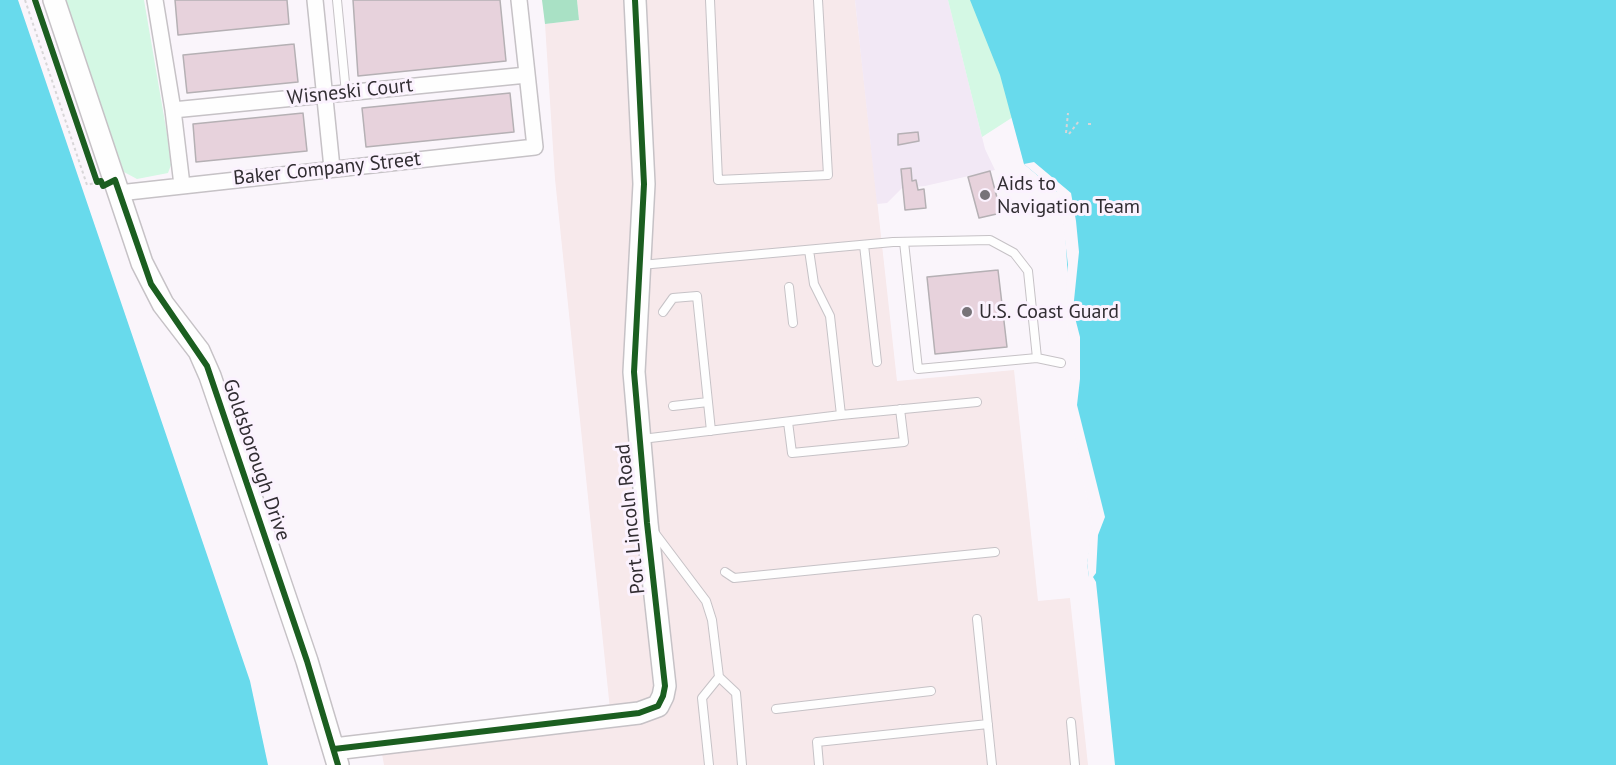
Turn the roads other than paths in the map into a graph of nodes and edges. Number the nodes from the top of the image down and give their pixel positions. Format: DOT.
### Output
graph roads {
  1 [pos="54,0"];
  2 [pos="155,0"];
  3 [pos="315,0"];
  4 [pos="337,0"];
  5 [pos="519,0"];
  6 [pos="634,0"];
  7 [pos="710,0"];
  8 [pos="818,0"];
  9 [pos="527,75"];
  10 [pos="346,93"];
  11 [pos="324,95"];
  12 [pos="173,110"];
  13 [pos="332,168"];
  14 [pos="182,185"];
  15 [pos="119,193"];
  16 [pos="904,242"];
  17 [pos="864,245"];
  18 [pos="809,250"];
  19 [pos="641,265"];
  20 [pos="789,287"];
  21 [pos="663,312"];
  22 [pos="793,323"];
  23 [pos="1037,358"];
  24 [pos="877,362"];
  25 [pos="1061,363"];
  26 [pos="708,402"];
  27 [pos="977,402"];
  28 [pos="673,406"];
  29 [pos="900,409"];
  30 [pos="841,415"];
  31 [pos="788,422"];
  32 [pos="711,431"];
  33 [pos="639,440"];
  34 [pos="647,523"];
  35 [pos="994,552"];
  36 [pos="725,572"];
  37 [pos="977,619"];
  38 [pos="719,677"];
  39 [pos="931,691"];
  40 [pos="776,709"];
  41 [pos="1071,722"];
  42 [pos="987,723"];
  43 [pos="336,757"];
  44 [pos="709,765"];
  45 [pos="742,765"];
  46 [pos="819,765"];
  47 [pos="992,765"];
  48 [pos="1076,765"];
  1 -- 15 [label="street, Goldsborough Drive"];
  2 -- 12 [label="street"];
  3 -- 11 [label="street"];
  4 -- 10 [label="lane"];
  5 -- 9 [label="street"];
  6 -- 19 [label="street, Port Lincoln Road"];
  7 -- 8 [label="lane"];
  9 -- 10 [label="street, Wisneski Court"];
  9 -- 13 [label="street, Baker Company Street"];
  10 -- 11 [label="street, Wisneski Court"];
  11 -- 12 [label="street, Wisneski Court"];
  11 -- 13 [label="street"];
  12 -- 14 [label="street"];
  13 -- 14 [label="street, Baker Company Street"];
  14 -- 15 [label="street, Baker Company Street"];
  15 -- 43 [label="street, Goldsborough Drive"];
  16 -- 17 [label="lane"];
  16 -- 23 [label="lane"];
  16 -- 23 [label="lane"];
  17 -- 18 [label="lane"];
  17 -- 24 [label="lane"];
  18 -- 19 [label="lane"];
  18 -- 30 [label="lane"];
  19 -- 33 [label="street, Port Lincoln Road"];
  20 -- 22 [label="lane"];
  21 -- 26 [label="lane"];
  23 -- 25 [label="lane"];
  26 -- 28 [label="lane"];
  26 -- 32 [label="lane"];
  27 -- 29 [label="lane"];
  29 -- 30 [label="lane"];
  29 -- 31 [label="lane"];
  30 -- 31 [label="lane"];
  31 -- 32 [label="lane"];
  32 -- 33 [label="lane"];
  33 -- 34 [label="street, Port Lincoln Road"];
  34 -- 38 [label="lane"];
  34 -- 43 [label="street, Port Lincoln Road"];
  35 -- 36 [label="lane"];
  37 -- 42 [label="lane"];
  38 -- 44 [label="lane"];
  38 -- 45 [label="lane"];
  39 -- 40 [label="lane"];
  41 -- 48 [label="lane"];
  42 -- 46 [label="lane"];
  42 -- 47 [label="lane"];
}
